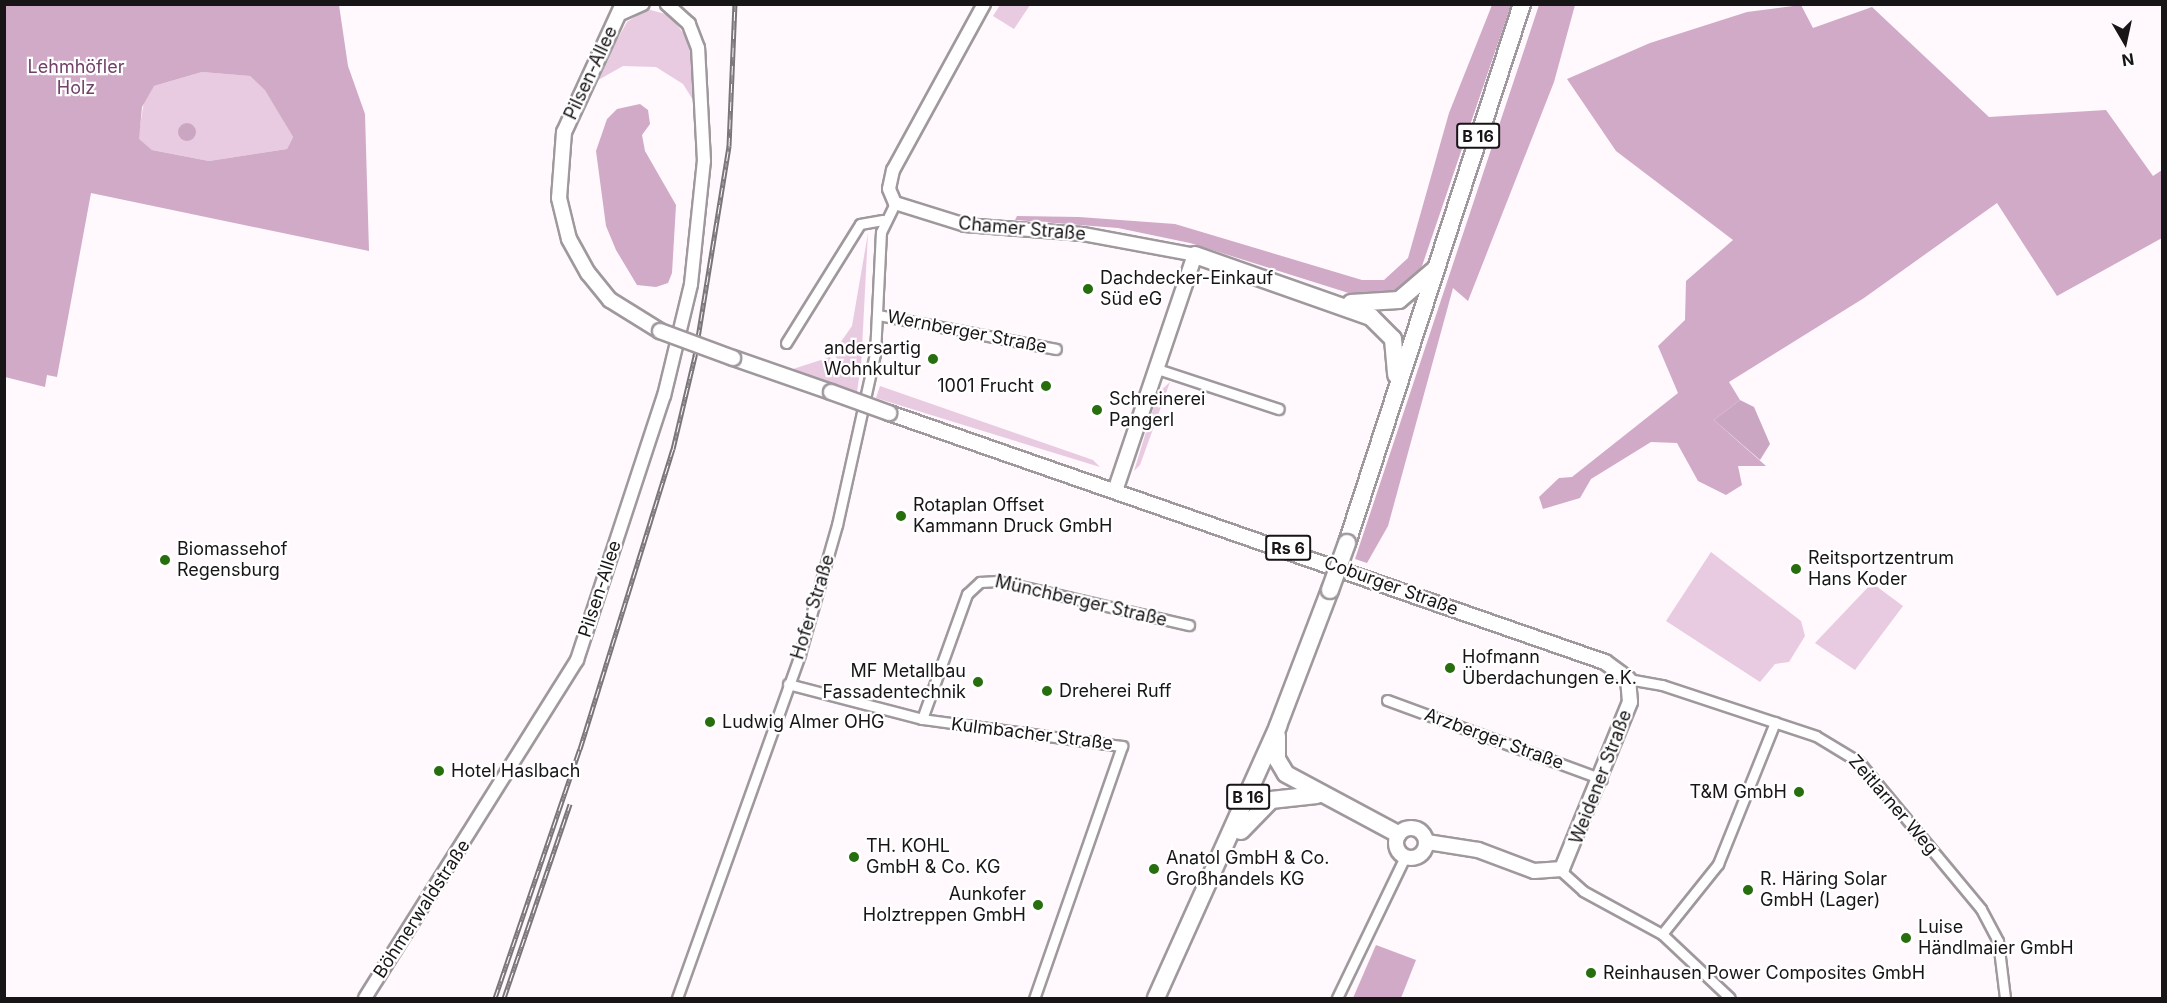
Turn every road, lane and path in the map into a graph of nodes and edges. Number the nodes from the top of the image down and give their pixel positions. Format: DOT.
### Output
graph roads {
  1 [pos="643,4"];
  2 [pos="668,4"];
  3 [pos="984,4"];
  4 [pos="1522,4"];
  5 [pos="621,10"];
  6 [pos="895,203"];
  7 [pos="883,220"];
  8 [pos="1195,255"];
  9 [pos="1436,268"];
  10 [pos="1324,298"];
  11 [pos="878,315"];
  12 [pos="786,343"];
  13 [pos="1056,349"];
  14 [pos="1157,369"];
  15 [pos="1393,399"];
  16 [pos="1279,409"];
  17 [pos="1116,488"];
  18 [pos="1189,625"];
  19 [pos="1628,679"];
  20 [pos="788,684"];
  21 [pos="1387,700"];
  22 [pos="922,719"];
  23 [pos="1775,722"];
  24 [pos="1278,726"];
  25 [pos="1602,779"];
  26 [pos="1323,796"];
  27 [pos="480,820"];
  28 [pos="1398,834"];
  29 [pos="1427,842"];
  30 [pos="1405,857"];
  31 [pos="1218,867"];
  32 [pos="1560,870"];
  33 [pos="1662,933"];
  34 [pos="365,999"];
  35 [pos="677,999"];
  36 [pos="1034,999"];
  37 [pos="1156,999"];
  38 [pos="1337,999"];
  39 [pos="1730,999"];
  40 [pos="2005,999"];
  1 -- 5 [label="street"];
  2 -- 27 [label="street, Pilsen-Allee"];
  3 -- 6 [label="street"];
  4 -- 9 [label="highway, B 16"];
  5 -- 17 [label="main road, Pilsen-Allee, bridge"];
  6 -- 7 [label="street"];
  6 -- 8 [label="street, Chamer Straße"];
  7 -- 11 [label="street, Hofer Straße"];
  7 -- 12 [label="street"];
  8 -- 10 [label="highway"];
  8 -- 14 [label="main road"];
  9 -- 10 [label="highway, B 16"];
  9 -- 15 [label="highway, B 16"];
  10 -- 15 [label="highway, B 16"];
  11 -- 13 [label="street, Wernberger Straße"];
  11 -- 20 [label="street, Hofer Straße"];
  14 -- 16 [label="street"];
  14 -- 17 [label="main road"];
  15 -- 24 [label="highway, B 16, bridge"];
  17 -- 19 [label="main road, Coburger Straße / Rs 6"];
  18 -- 22 [label="street, Münchberger Straße"];
  19 -- 23 [label="street, Zeitlarner Weg"];
  19 -- 25 [label="main road, Weidener Straße"];
  20 -- 22 [label="street, Kulmbacher Straße"];
  20 -- 35 [label="street, Hofer Straße"];
  21 -- 25 [label="street, Arzberger Straße"];
  22 -- 36 [label="street, Kulmbacher Straße"];
  23 -- 33 [label="street"];
  23 -- 40 [label="street, Zeitlarner Weg"];
  24 -- 26 [label="highway, B 16"];
  24 -- 31 [label="highway, B 16"];
  25 -- 32 [label="main road, Weidener Straße"];
  26 -- 28 [label="highway"];
  26 -- 31 [label="highway, B 16"];
  27 -- 34 [label="street, Böhmerwaldstraße"];
  28 -- 29 [label="main road"];
  28 -- 30 [label="main road"];
  29 -- 30 [label="main road"];
  29 -- 32 [label="main road"];
  30 -- 38 [label="street"];
  31 -- 37 [label="highway, B 16"];
  32 -- 33 [label="street"];
  33 -- 39 [label="street"];
}
